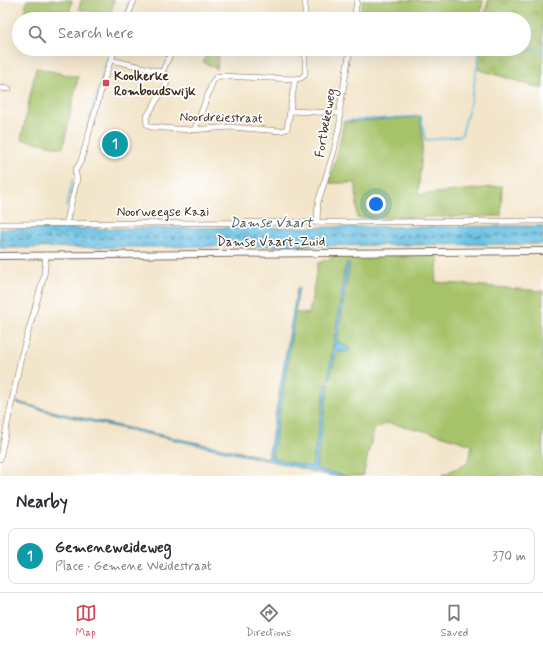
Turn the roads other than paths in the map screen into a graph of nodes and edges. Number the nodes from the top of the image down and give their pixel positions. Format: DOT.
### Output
graph roads {
  1 [pos="134,0"];
  2 [pos="305,0"];
  3 [pos="357,0"];
  4 [pos="130,12"];
  5 [pos="305,12"];
  6 [pos="355,12"];
  7 [pos="113,56"];
  8 [pos="170,56"];
  9 [pos="305,56"];
  10 [pos="349,56"];
  11 [pos="111,60"];
  12 [pos="162,72"];
  13 [pos="295,79"];
  14 [pos="0,88"];
  15 [pos="9,89"];
  16 [pos="290,111"];
  17 [pos="340,113"];
  18 [pos="195,129"];
  19 [pos="543,221"];
  20 [pos="317,222"];
  21 [pos="0,224"];
  22 [pos="66,224"];
  23 [pos="543,251"];
  24 [pos="46,255"];
  25 [pos="0,256"];
  26 [pos="0,459"];
  1 -- 4 [label="street"];
  2 -- 5 [label="street"];
  3 -- 6 [label="street"];
  7 -- 11 [label="street"];
  8 -- 12 [label="street"];
  9 -- 13 [label="street"];
  10 -- 17 [label="street, Fortbekeweg"];
  11 -- 12 [label="street"];
  11 -- 22 [label="street"];
  12 -- 18 [label="street, Noordreiestraat"];
  13 -- 16 [label="street"];
  13 -- 18 [label="street"];
  14 -- 15 [label="street"];
  16 -- 17 [label="street"];
  16 -- 18 [label="street, Noordreiestraat"];
  17 -- 20 [label="street, Fortbekeweg"];
  19 -- 20 [label="street, Noorweegse Kaai"];
  20 -- 22 [label="street, Noorweegse Kaai"];
  21 -- 22 [label="street, Noorweegse Kaai"];
  23 -- 24 [label="street, Damse Vaart-Zuid"];
  24 -- 25 [label="street, Damse Vaart-Zuid"];
  24 -- 26 [label="street"];
}
